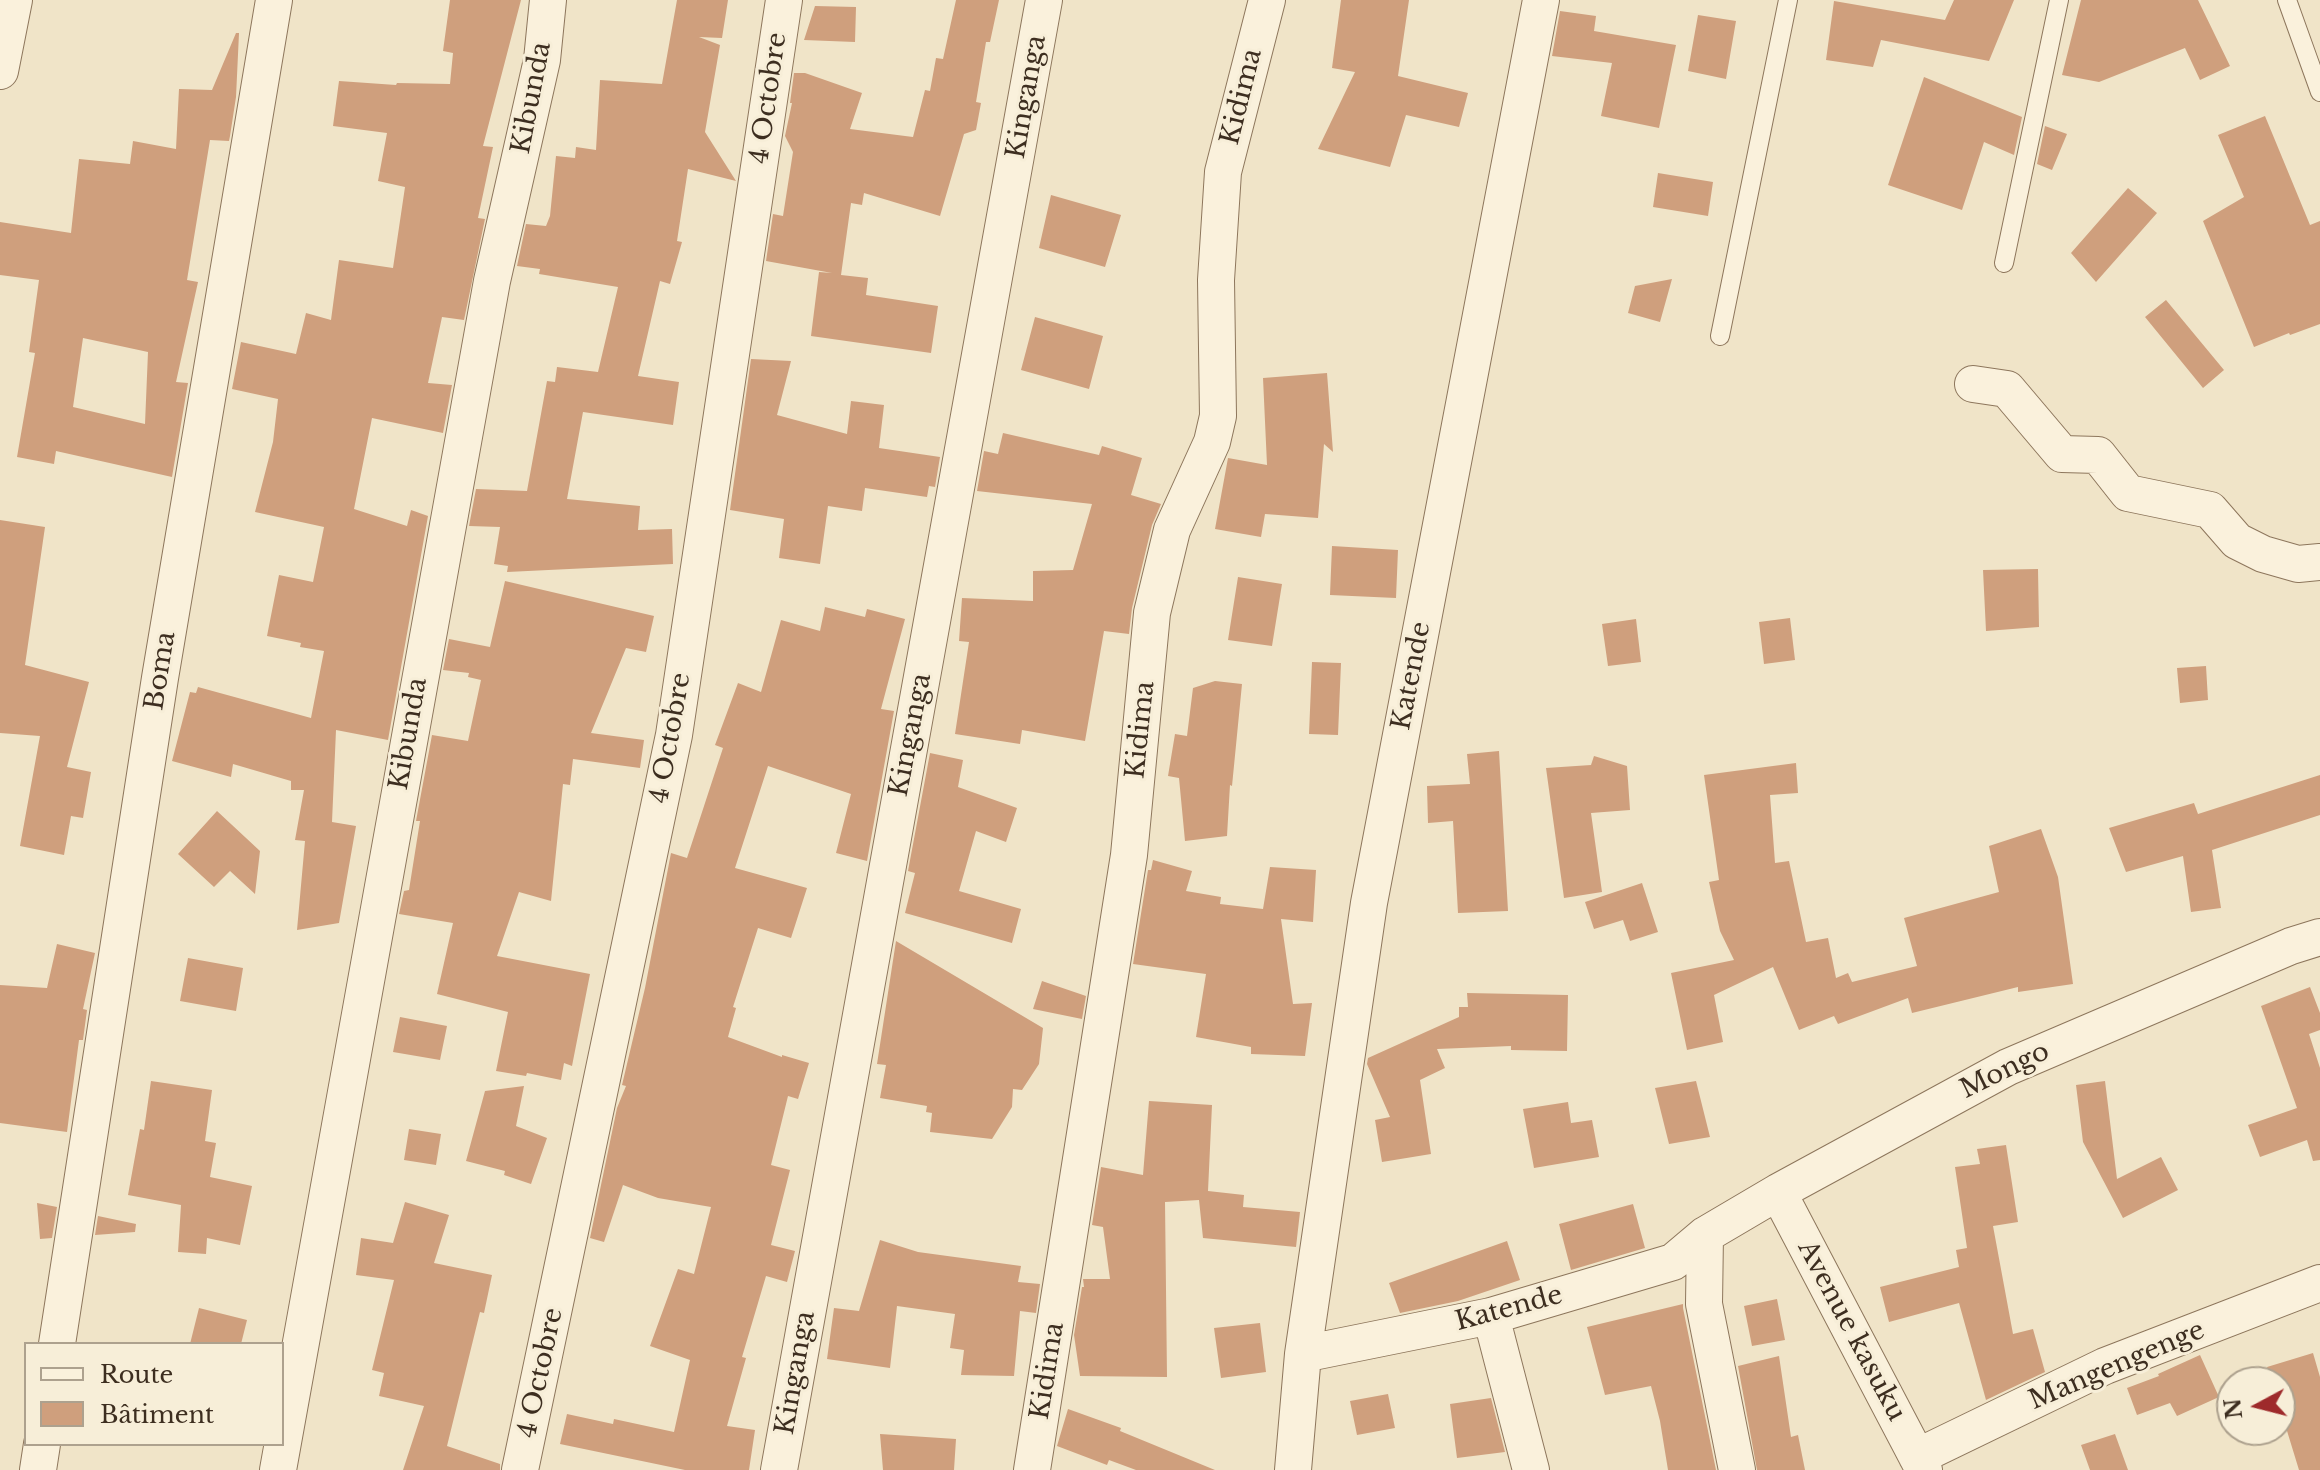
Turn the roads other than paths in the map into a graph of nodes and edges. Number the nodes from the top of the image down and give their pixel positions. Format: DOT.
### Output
graph roads {
  1 [pos="14,0"];
  2 [pos="274,0"];
  3 [pos="548,0"];
  4 [pos="784,0"];
  5 [pos="1044,0"];
  6 [pos="1267,0"];
  7 [pos="1541,0"];
  8 [pos="1788,0"];
  9 [pos="2059,0"];
  10 [pos="2287,0"];
  11 [pos="0,71"];
  12 [pos="2320,92"];
  13 [pos="2004,263"];
  14 [pos="1720,336"];
  15 [pos="1973,384"];
  16 [pos="2320,562"];
  17 [pos="2320,937"];
  18 [pos="1778,1192"];
  19 [pos="1705,1235"];
  20 [pos="2320,1283"];
  21 [pos="1491,1316"];
  22 [pos="57,1342"];
  23 [pos="1303,1354"];
  24 [pos="284,1437"];
  25 [pos="42,1446"];
  26 [pos="282,1446"];
  27 [pos="1921,1463"];
  28 [pos="38,1470"];
  29 [pos="278,1470"];
  30 [pos="520,1470"];
  31 [pos="779,1470"];
  32 [pos="1032,1470"];
  33 [pos="1293,1470"];
  34 [pos="1531,1470"];
  35 [pos="1737,1470"];
  1 -- 11 [label="street"];
  2 -- 22 [label="street, Boma"];
  3 -- 24 [label="street, Kibunda"];
  4 -- 30 [label="street, 4 Octobre"];
  5 -- 31 [label="street, Kinganga"];
  6 -- 32 [label="street, Kidima"];
  7 -- 23 [label="street, Katende"];
  8 -- 14 [label="lane"];
  9 -- 13 [label="lane"];
  10 -- 12 [label="lane"];
  15 -- 16 [label="street"];
  17 -- 18 [label="street, Mongo"];
  18 -- 19 [label="street, Mongo"];
  18 -- 27 [label="street, Avenue kasuku"];
  19 -- 21 [label="street, Katende"];
  19 -- 35 [label="street"];
  20 -- 27 [label="street, Mangengenge"];
  21 -- 23 [label="street, Katende"];
  21 -- 34 [label="street"];
  23 -- 33 [label="street, Katende"];
  25 -- 28 [label="street"];
  26 -- 29 [label="street, Kibunda"];
}
